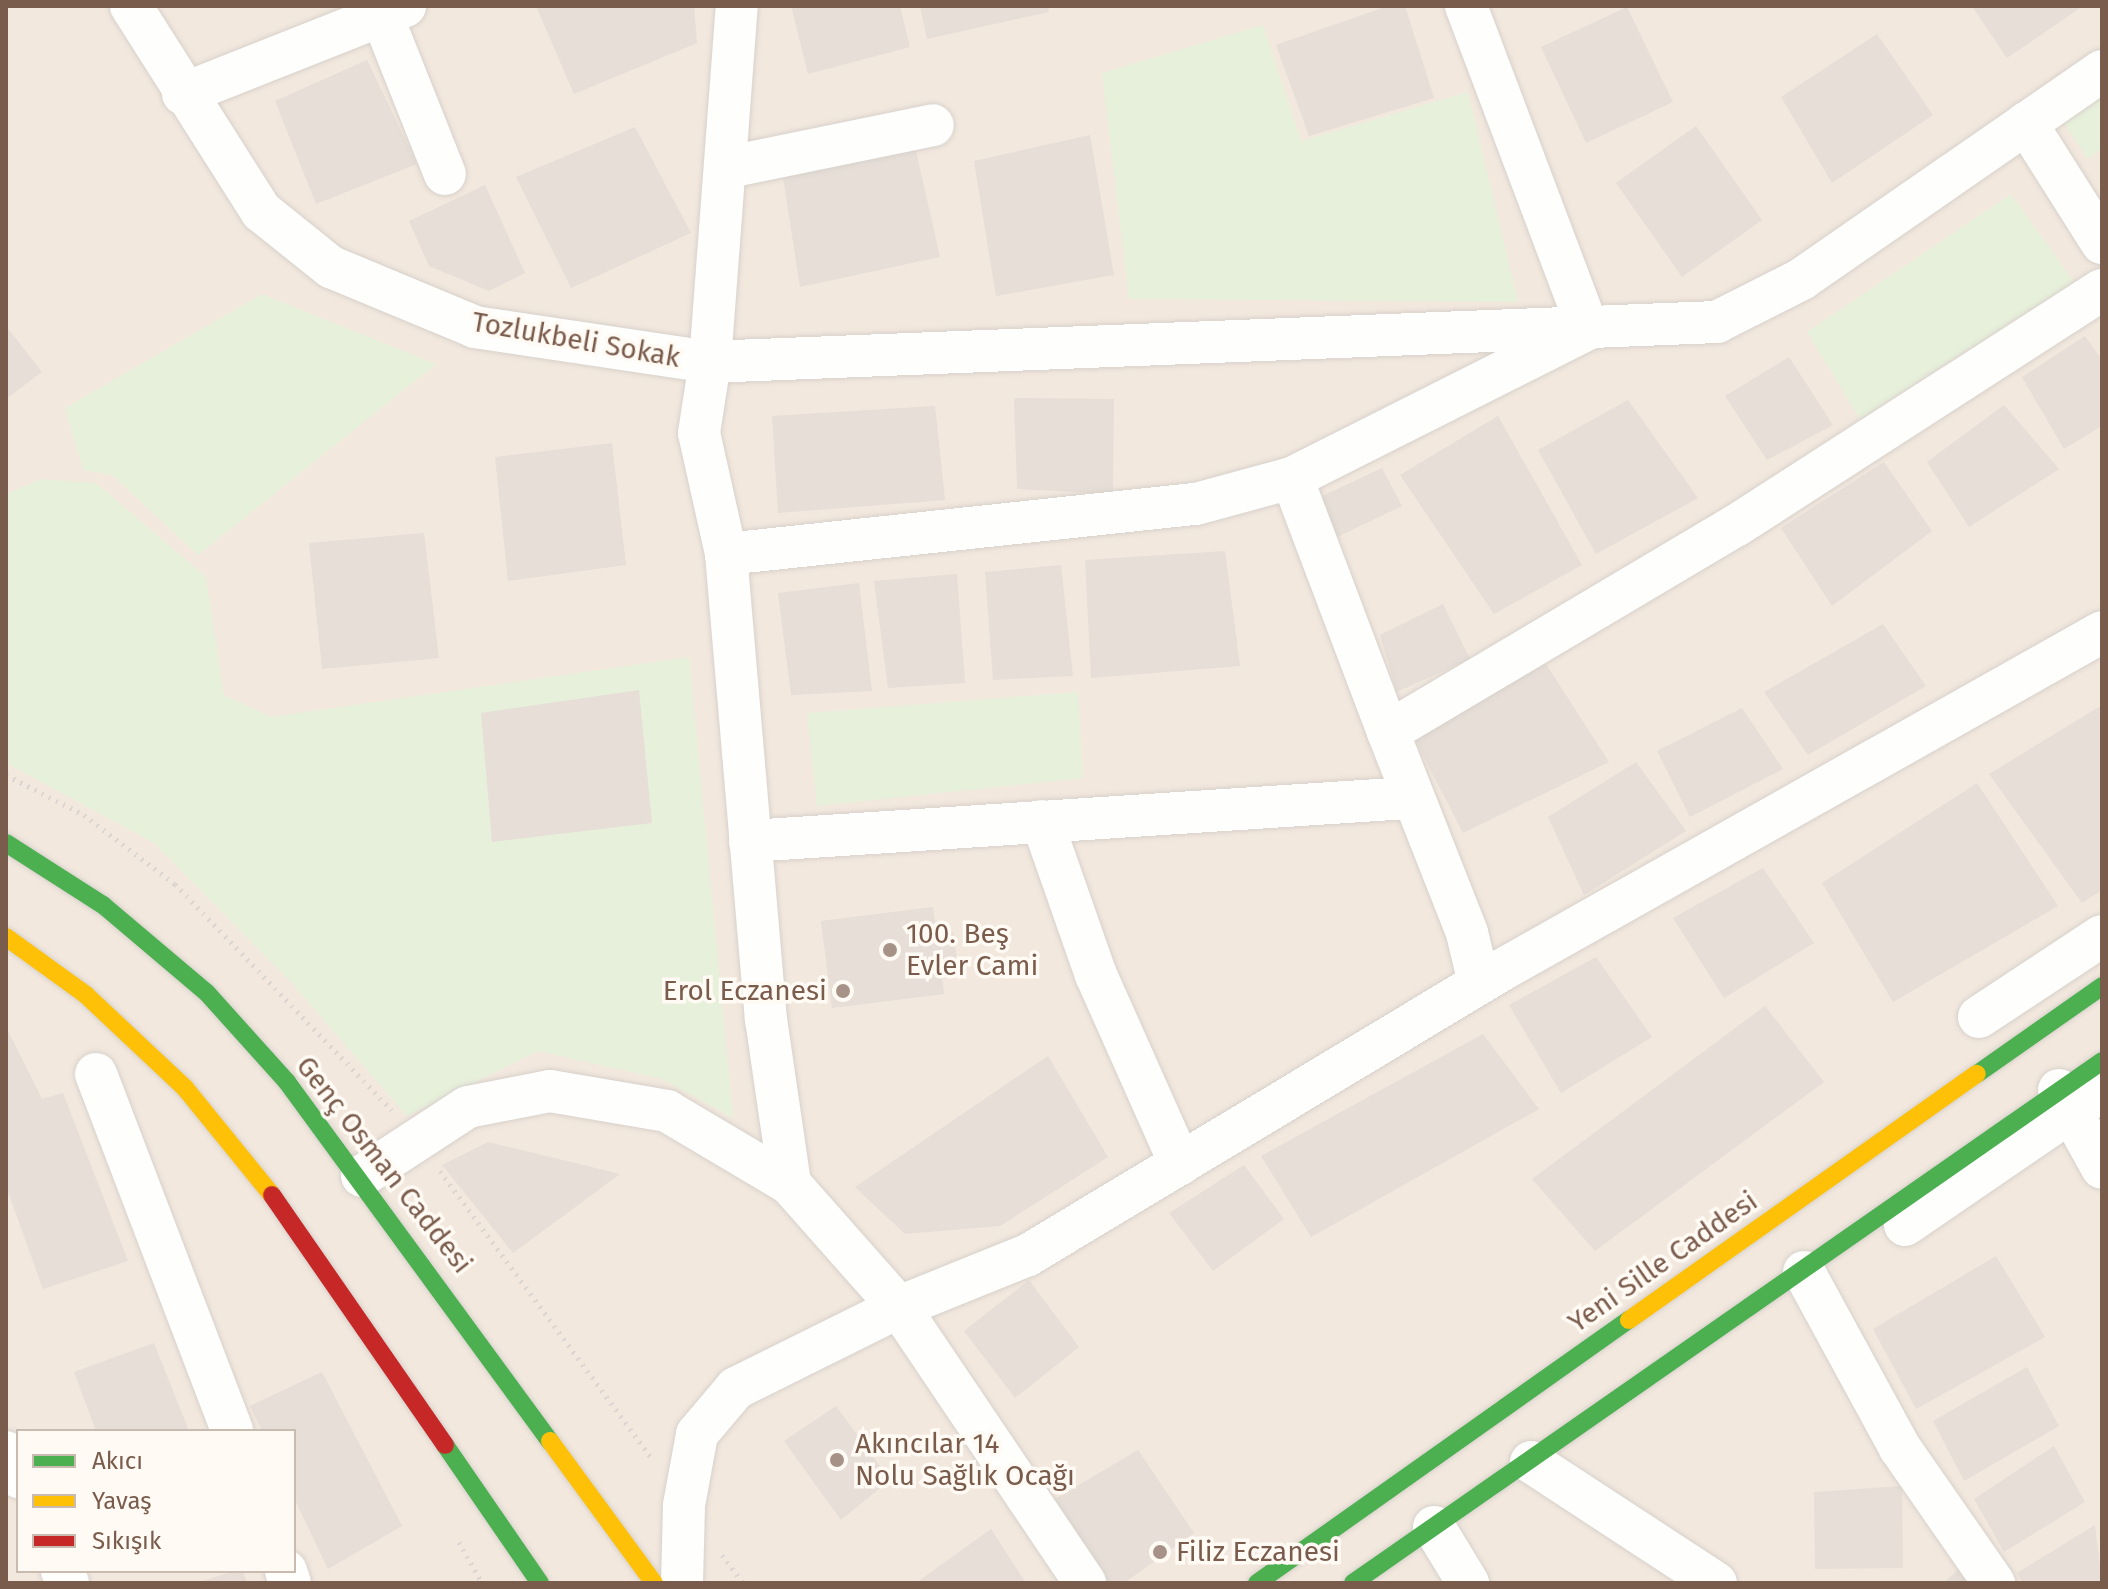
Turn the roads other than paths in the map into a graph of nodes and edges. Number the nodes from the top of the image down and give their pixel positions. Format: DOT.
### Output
graph roads {
  1 [pos="131,6"];
  2 [pos="737,6"];
  3 [pos="1466,6"];
  4 [pos="394,11"];
  5 [pos="2102,71"];
  6 [pos="183,94"];
  7 [pos="2026,123"];
  8 [pos="933,125"];
  9 [pos="729,167"];
  10 [pos="445,174"];
  11 [pos="2102,243"];
  12 [pos="2102,290"];
  13 [pos="1588,329"];
  14 [pos="710,362"];
  15 [pos="1292,478"];
  16 [pos="726,554"];
  17 [pos="2102,632"];
  18 [pos="1388,732"];
  19 [pos="1408,798"];
  20 [pos="1042,821"];
  21 [pos="750,841"];
  22 [pos="6,843"];
  23 [pos="2102,936"];
  24 [pos="6,937"];
  25 [pos="1479,983"];
  26 [pos="2102,986"];
  27 [pos="1979,1017"];
  28 [pos="2102,1061"];
  29 [pos="96,1074"];
  30 [pos="2059,1090"];
  31 [pos="2102,1090"];
  32 [pos="1180,1164"];
  33 [pos="2102,1168"];
  34 [pos="362,1176"];
  35 [pos="790,1184"];
  36 [pos="1810,1282"];
  37 [pos="899,1307"];
  38 [pos="231,1429"];
  39 [pos="6,1452"];
  40 [pos="1550,1458"];
  41 [pos="16,1473"];
  42 [pos="1434,1527"];
  43 [pos="540,1583"];
  44 [pos="654,1583"];
  45 [pos="682,1583"];
  46 [pos="1085,1583"];
  47 [pos="1257,1583"];
  48 [pos="1353,1583"];
  49 [pos="1468,1583"];
  50 [pos="1716,1583"];
  51 [pos="1994,1583"];
  1 -- 6 [label="street, Tozlukbeli Sokak"];
  2 -- 9 [label="street, Tozlukbeli Sokak"];
  3 -- 13 [label="street"];
  4 -- 6 [label="street"];
  4 -- 10 [label="street"];
  5 -- 7 [label="street"];
  6 -- 14 [label="street, Tozlukbeli Sokak"];
  7 -- 11 [label="street"];
  7 -- 13 [label="street"];
  8 -- 9 [label="street"];
  9 -- 14 [label="street, Tozlukbeli Sokak"];
  12 -- 18 [label="street"];
  13 -- 14 [label="street"];
  13 -- 15 [label="street"];
  14 -- 16 [label="street"];
  15 -- 16 [label="street"];
  15 -- 18 [label="street"];
  16 -- 21 [label="street"];
  17 -- 25 [label="street"];
  18 -- 19 [label="street"];
  19 -- 20 [label="street"];
  19 -- 25 [label="street"];
  20 -- 21 [label="street"];
  20 -- 32 [label="street"];
  21 -- 35 [label="street"];
  22 -- 34 [label="main road, Genç Osman Caddesi"];
  23 -- 27 [label="street"];
  24 -- 43 [label="main road"];
  25 -- 32 [label="street"];
  26 -- 47 [label="main road, Yeni Sille Caddesi"];
  28 -- 30 [label="main road"];
  29 -- 38 [label="street"];
  30 -- 33 [label="street"];
  30 -- 36 [label="main road"];
  31 -- 36 [label="street"];
  32 -- 37 [label="street"];
  34 -- 35 [label="street"];
  34 -- 44 [label="main road, Genç Osman Caddesi"];
  35 -- 37 [label="street"];
  36 -- 40 [label="street"];
  36 -- 51 [label="street"];
  37 -- 45 [label="street"];
  37 -- 46 [label="street"];
  39 -- 41 [label="street"];
  40 -- 42 [label="main road"];
  40 -- 50 [label="street"];
  42 -- 48 [label="main road"];
  42 -- 49 [label="street"];
}
